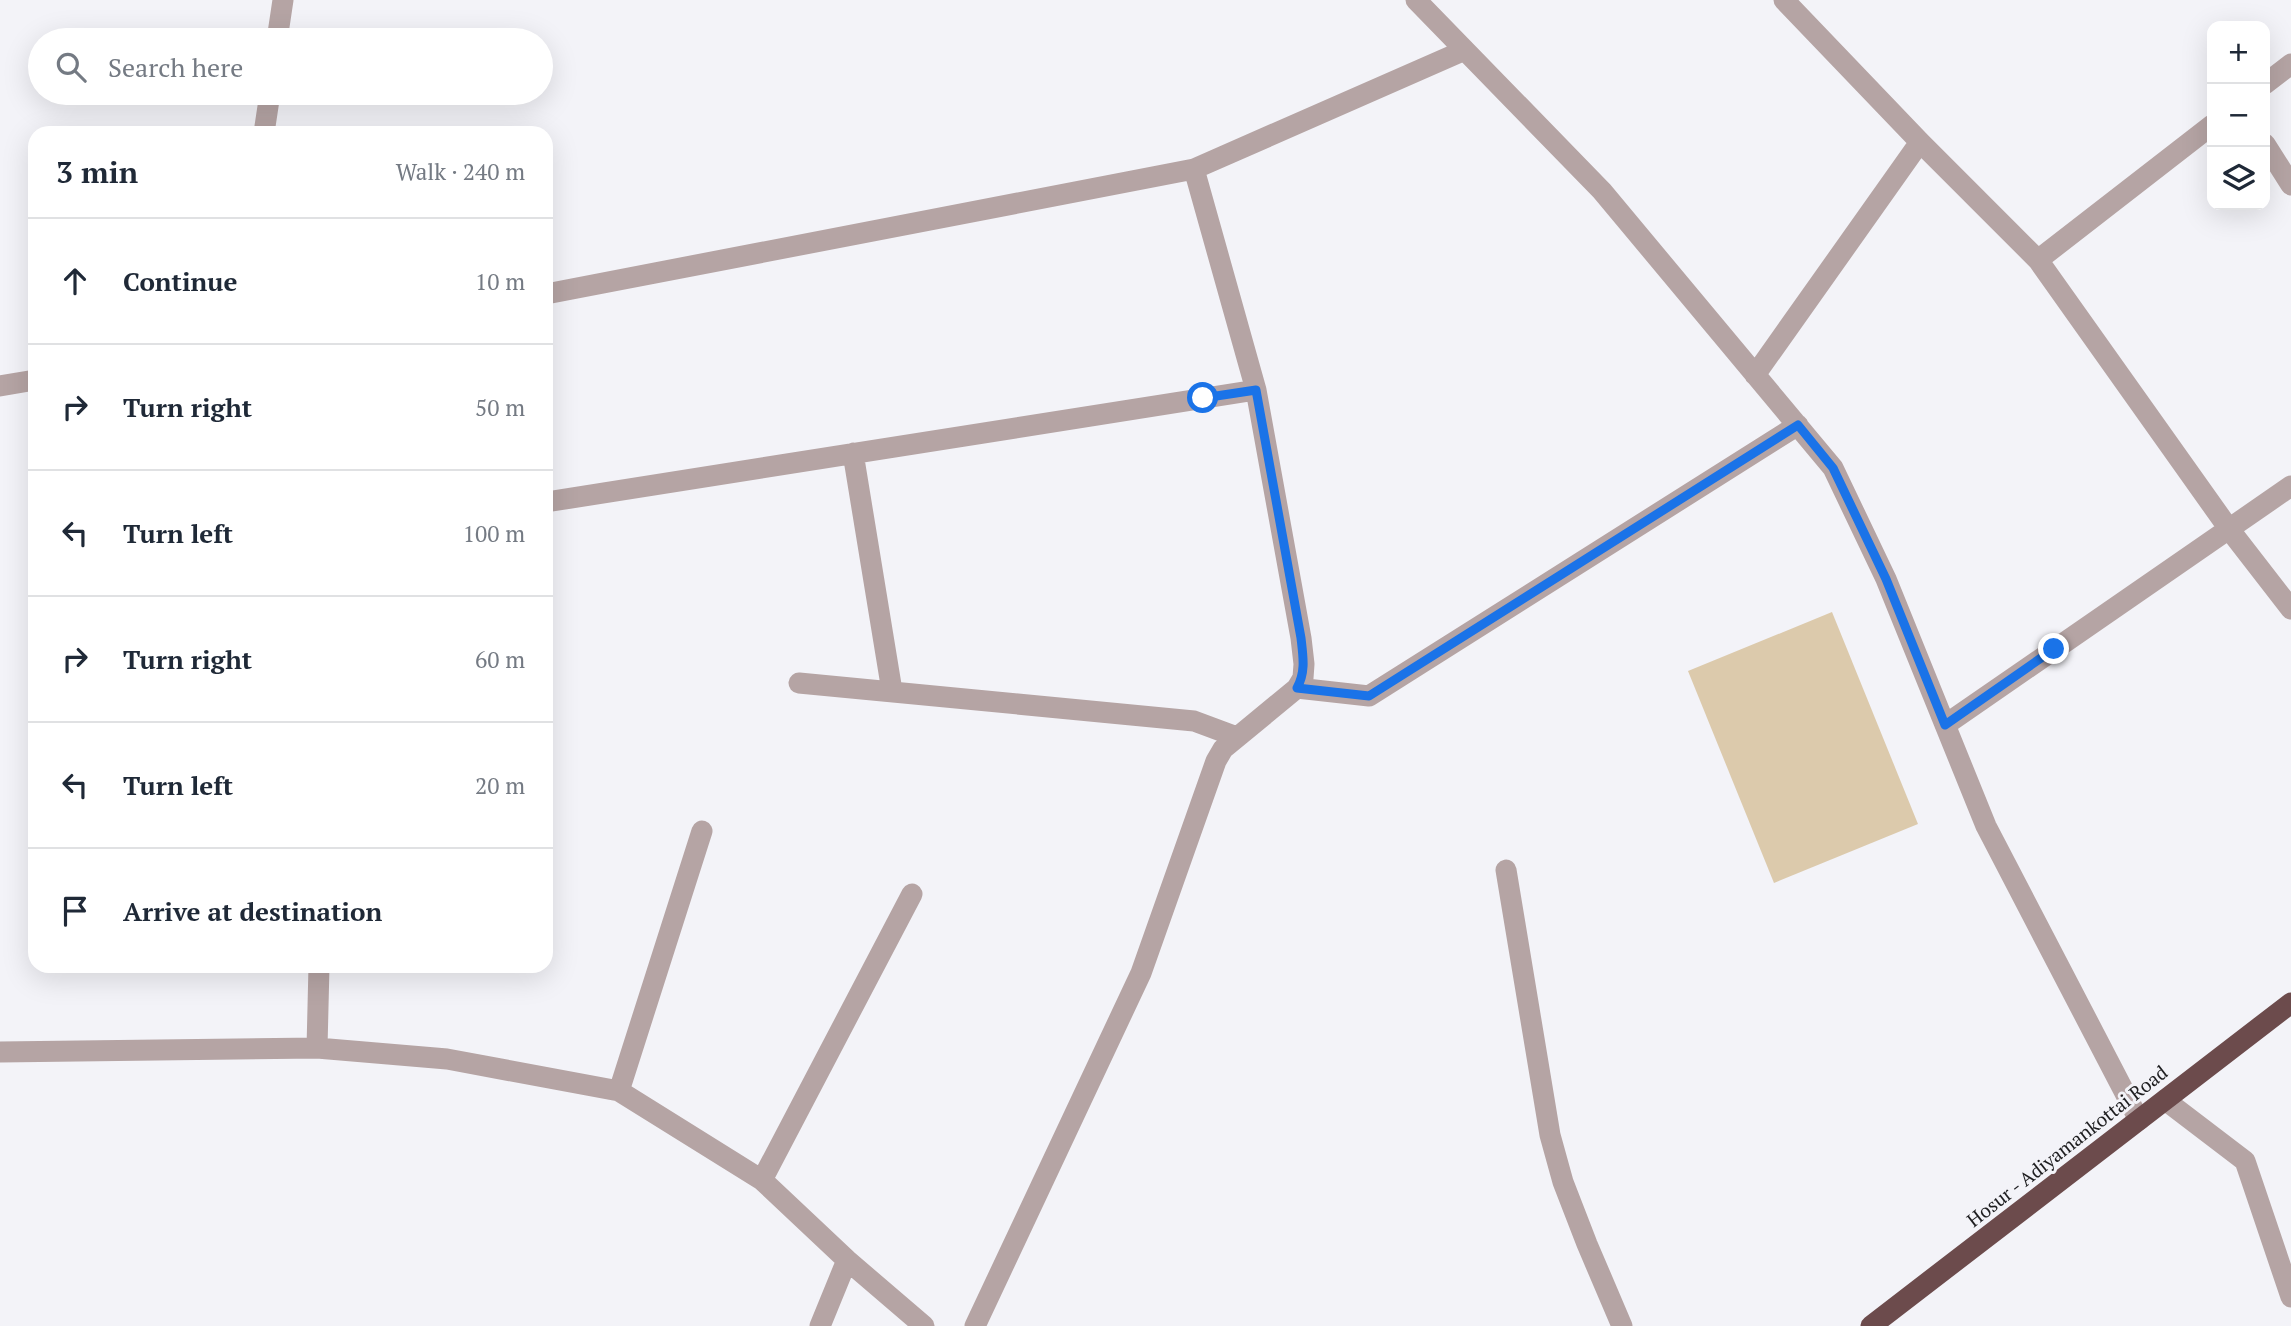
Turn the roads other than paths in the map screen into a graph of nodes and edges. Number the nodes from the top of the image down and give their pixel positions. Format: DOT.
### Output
graph roads {
  1 [pos="283,0"];
  2 [pos="1416,0"];
  3 [pos="1784,0"];
  4 [pos="279,28"];
  5 [pos="1465,50"];
  6 [pos="2291,64"];
  7 [pos="2270,80"];
  8 [pos="268,105"];
  9 [pos="265,126"];
  10 [pos="2207,129"];
  11 [pos="1920,142"];
  12 [pos="2267,147"];
  13 [pos="1194,169"];
  14 [pos="2291,185"];
  15 [pos="2038,260"];
  16 [pos="553,293"];
  17 [pos="1755,375"];
  18 [pos="28,381"];
  19 [pos="0,386"];
  20 [pos="1256,390"];
  21 [pos="1798,425"];
  22 [pos="853,453"];
  23 [pos="2291,486"];
  24 [pos="553,501"];
  25 [pos="2229,528"];
  26 [pos="2291,609"];
  27 [pos="799,683"];
  28 [pos="1297,688"];
  29 [pos="892,691"];
  30 [pos="1945,725"];
  31 [pos="1237,737"];
  32 [pos="702,831"];
  33 [pos="1506,870"];
  34 [pos="912,894"];
  35 [pos="319,973"];
  36 [pos="2291,1003"];
  37 [pos="317,1048"];
  38 [pos="0,1052"];
  39 [pos="619,1091"];
  40 [pos="2165,1100"];
  41 [pos="2139,1120"];
  42 [pos="762,1180"];
  43 [pos="847,1260"];
  44 [pos="2291,1297"];
  45 [pos="820,1326"];
  46 [pos="924,1326"];
  47 [pos="975,1326"];
  48 [pos="1622,1326"];
  49 [pos="1871,1326"];
  1 -- 4 [label="street"];
  2 -- 5 [label="street"];
  3 -- 11 [label="street"];
  5 -- 13 [label="street"];
  5 -- 17 [label="street"];
  6 -- 7 [label="street"];
  8 -- 9 [label="street"];
  10 -- 15 [label="street"];
  11 -- 15 [label="street"];
  11 -- 17 [label="street"];
  12 -- 14 [label="street"];
  13 -- 16 [label="street"];
  13 -- 20 [label="street"];
  15 -- 25 [label="street"];
  17 -- 21 [label="street"];
  18 -- 19 [label="street"];
  20 -- 22 [label="street"];
  20 -- 28 [label="street"];
  21 -- 28 [label="street"];
  21 -- 30 [label="street"];
  22 -- 24 [label="street"];
  22 -- 29 [label="street"];
  23 -- 25 [label="street"];
  25 -- 26 [label="street"];
  25 -- 30 [label="street"];
  27 -- 29 [label="street"];
  28 -- 31 [label="street"];
  29 -- 31 [label="street"];
  30 -- 41 [label="street"];
  31 -- 47 [label="street"];
  32 -- 39 [label="street"];
  33 -- 48 [label="street"];
  34 -- 42 [label="street"];
  35 -- 37 [label="street"];
  36 -- 40 [label="highway, Hosur - Adiyamankottai Road"];
  37 -- 38 [label="street"];
  37 -- 39 [label="street"];
  39 -- 42 [label="street"];
  40 -- 41 [label="highway, Hosur - Adiyamankottai Road"];
  40 -- 44 [label="street"];
  41 -- 49 [label="highway, Hosur - Adiyamankottai Road"];
  42 -- 43 [label="street"];
  43 -- 45 [label="street"];
  43 -- 46 [label="street"];
}
